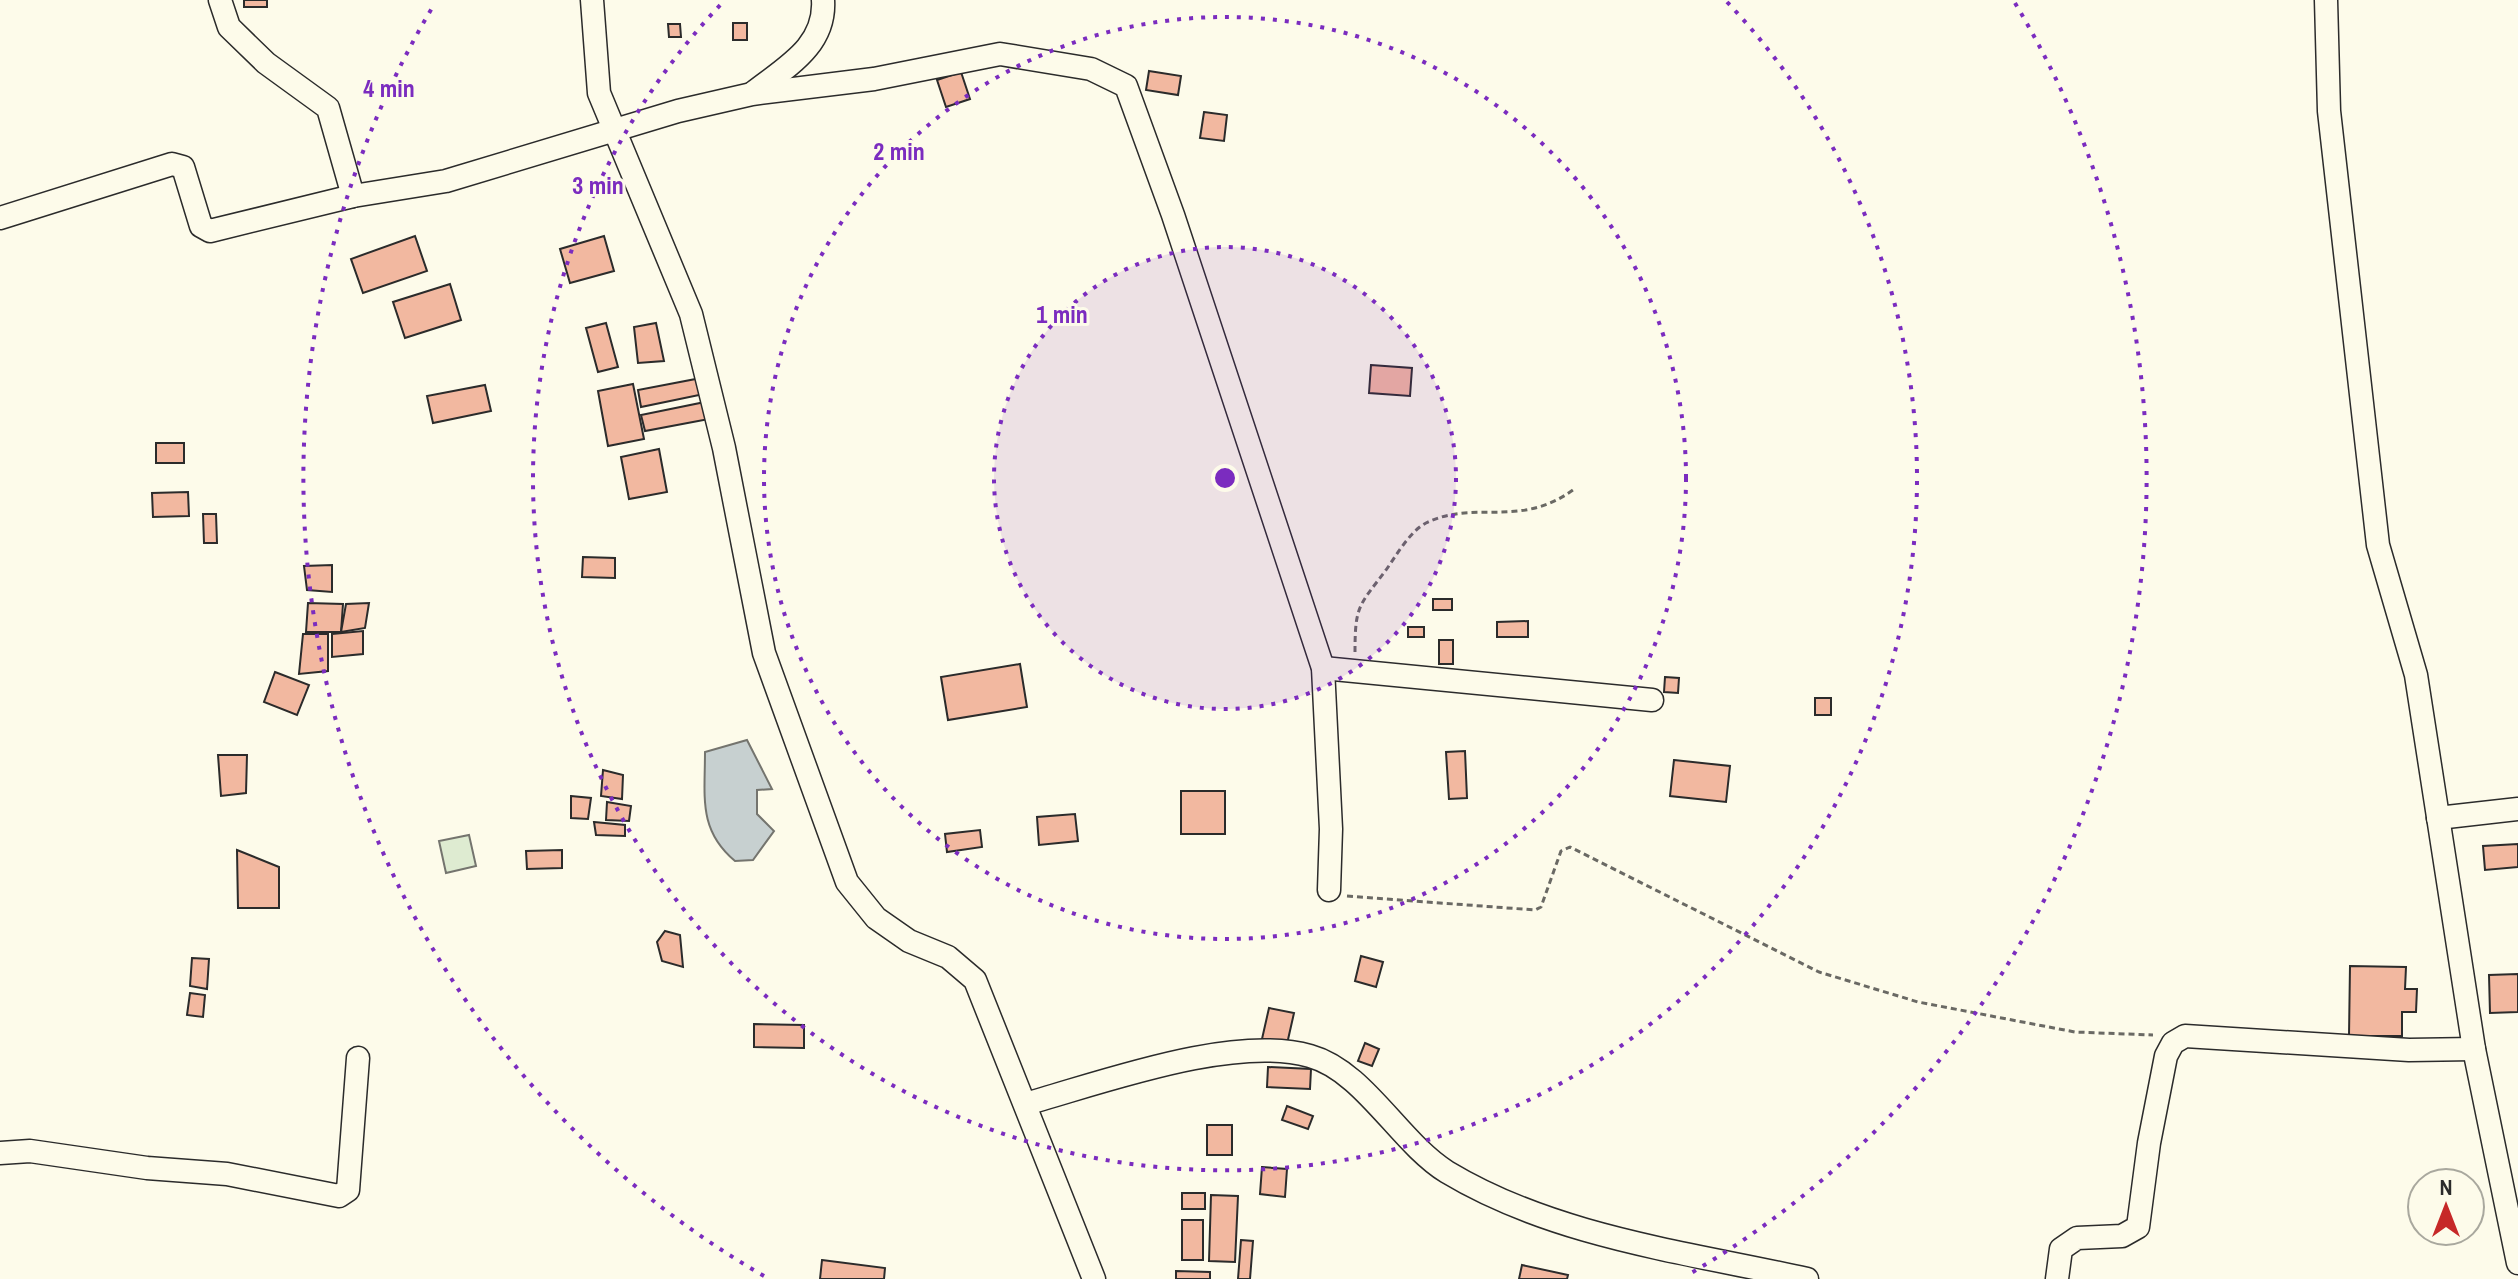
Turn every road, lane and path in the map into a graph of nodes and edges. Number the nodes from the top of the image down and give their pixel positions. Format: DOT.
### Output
graph roads {
  1 [pos="220,0"];
  2 [pos="592,0"];
  3 [pos="823,0"];
  4 [pos="2326,0"];
  5 [pos="752,94"];
  6 [pos="616,132"];
  7 [pos="353,196"];
  8 [pos="0,218"];
  9 [pos="1573,490"];
  10 [pos="1323,668"];
  11 [pos="1355,671"];
  12 [pos="1652,700"];
  13 [pos="2518,809"];
  14 [pos="2438,818"];
  15 [pos="1329,890"];
  16 [pos="2185,1036"];
  17 [pos="2474,1049"];
  18 [pos="358,1058"];
  19 [pos="1025,1104"];
  20 [pos="0,1153"];
  21 [pos="2518,1263"];
  22 [pos="1094,1279"];
  23 [pos="1807,1279"];
  24 [pos="2057,1279"];
  1 -- 7 [label="street"];
  2 -- 6 [label="street"];
  3 -- 5 [label="street"];
  4 -- 14 [label="street"];
  5 -- 6 [label="street"];
  5 -- 10 [label="street"];
  6 -- 7 [label="street"];
  6 -- 19 [label="street"];
  7 -- 8 [label="street"];
  9 -- 11 [label="path"];
  10 -- 11 [label="street"];
  10 -- 15 [label="street"];
  11 -- 12 [label="street"];
  13 -- 14 [label="street"];
  14 -- 17 [label="street"];
  15 -- 16 [label="path"];
  16 -- 17 [label="street"];
  16 -- 24 [label="street"];
  17 -- 21 [label="street"];
  18 -- 20 [label="street"];
  19 -- 22 [label="street"];
  19 -- 23 [label="street"];
}
